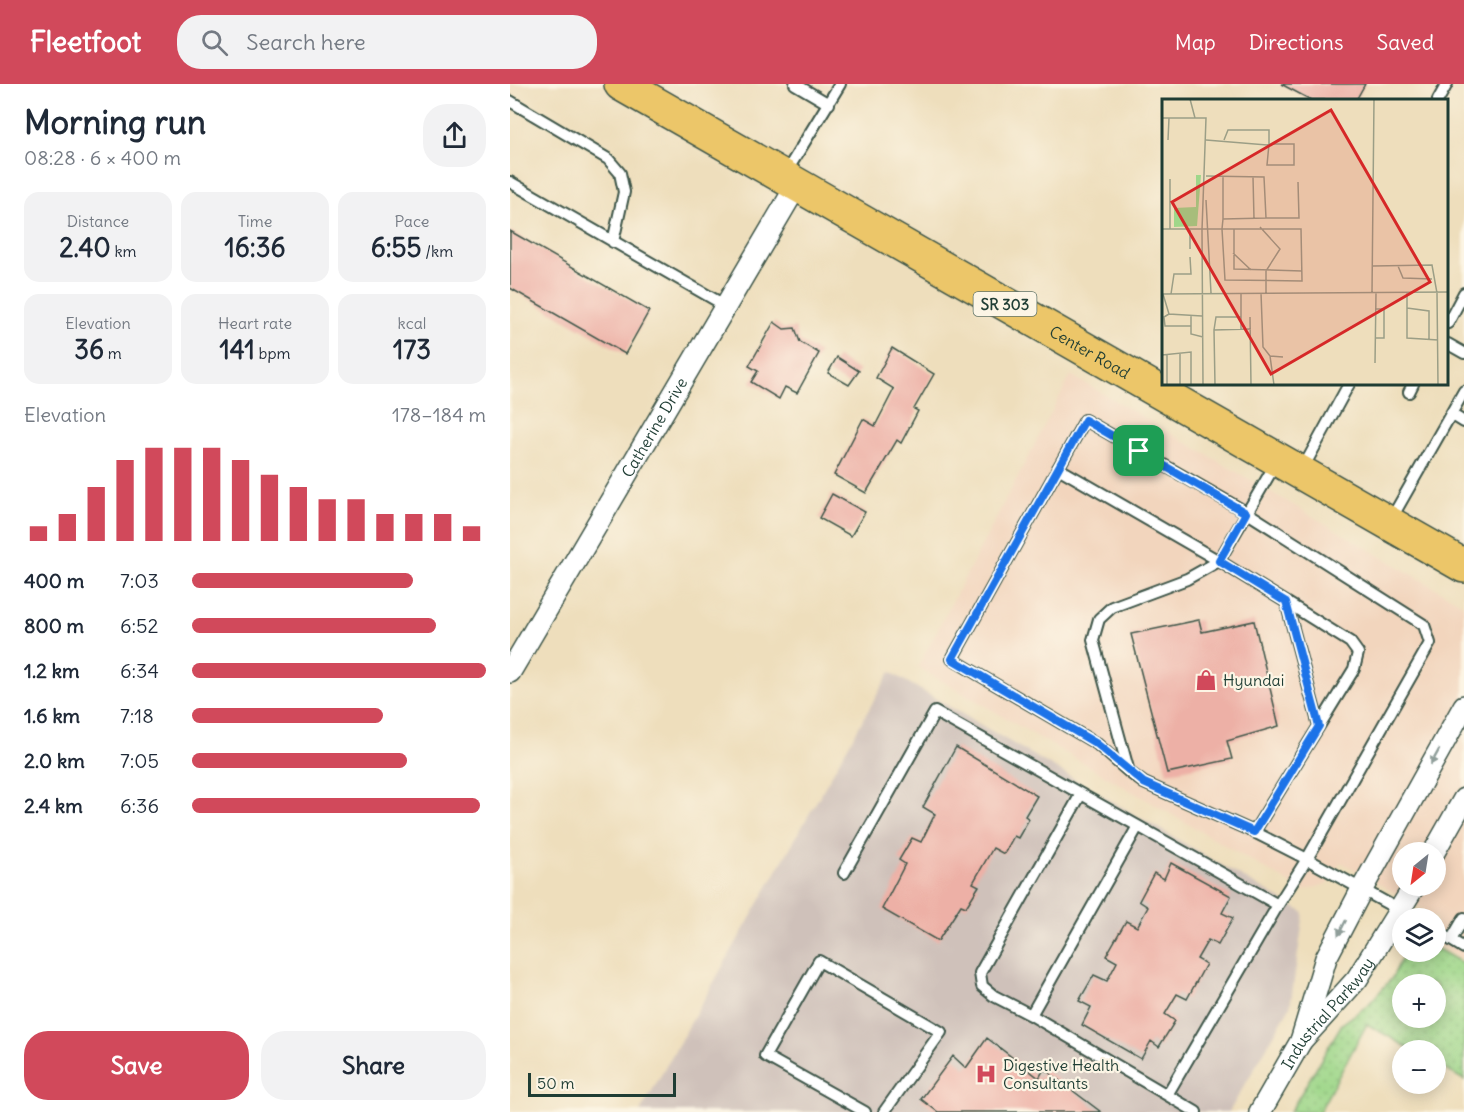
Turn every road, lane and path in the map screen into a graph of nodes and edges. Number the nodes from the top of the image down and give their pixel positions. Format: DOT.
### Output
graph roads {
  1 [pos="795,84"];
  2 [pos="840,84"];
  3 [pos="1447,84"];
  4 [pos="639,88"];
  5 [pos="1439,99"];
  6 [pos="510,101"];
  7 [pos="829,104"];
  8 [pos="790,181"];
  9 [pos="510,182"];
  10 [pos="613,242"];
  11 [pos="1464,293"];
  12 [pos="726,306"];
  13 [pos="1449,320"];
  14 [pos="1449,345"];
  15 [pos="1464,353"];
  16 [pos="1348,386"];
  17 [pos="1464,391"];
  18 [pos="1450,414"];
  19 [pos="1464,422"];
  20 [pos="1289,466"];
  21 [pos="1058,468"];
  22 [pos="1246,513"];
  23 [pos="1389,523"];
  24 [pos="1219,561"];
  25 [pos="1464,566"];
  26 [pos="1286,602"];
  27 [pos="510,672"];
  28 [pos="1464,706"];
  29 [pos="1319,726"];
  30 [pos="1129,772"];
  31 [pos="1081,794"];
  32 [pos="1464,799"];
  33 [pos="1138,826"];
  34 [pos="1254,832"];
  35 [pos="1440,842"];
  36 [pos="1307,859"];
  37 [pos="844,873"];
  38 [pos="1362,889"];
  39 [pos="1278,905"];
  40 [pos="1396,908"];
  41 [pos="1464,918"];
  42 [pos="1392,934"];
  43 [pos="1446,937"];
  44 [pos="1451,940"];
  45 [pos="1464,948"];
  46 [pos="1031,1015"];
  47 [pos="1301,1041"];
  48 [pos="1167,1095"];
  49 [pos="865,1112"];
  50 [pos="884,1112"];
  51 [pos="1196,1112"];
  52 [pos="1260,1112"];
  1 -- 7 [label="lane"];
  2 -- 7 [label="lane"];
  3 -- 5 [label="lane"];
  4 -- 8 [label="main road, Center Road / SR 303"];
  6 -- 10 [label="lane"];
  7 -- 8 [label="lane"];
  8 -- 12 [label="street, Catherine Drive"];
  8 -- 20 [label="main road, Center Road / SR 303"];
  9 -- 10 [label="lane"];
  10 -- 12 [label="lane"];
  11 -- 13 [label="lane"];
  12 -- 27 [label="street, Catherine Drive"];
  14 -- 15 [label="lane"];
  16 -- 20 [label="lane"];
  17 -- 18 [label="lane"];
  18 -- 19 [label="lane"];
  18 -- 23 [label="lane"];
  20 -- 22 [label="lane"];
  20 -- 23 [label="main road, Center Road / SR 303"];
  21 -- 22 [label="lane"];
  21 -- 24 [label="lane"];
  21 -- 30 [label="lane"];
  22 -- 24 [label="lane"];
  22 -- 36 [label="lane"];
  23 -- 25 [label="main road, Center Road / SR 303"];
  24 -- 26 [label="lane"];
  24 -- 30 [label="lane"];
  26 -- 29 [label="lane"];
  26 -- 29 [label="lane"];
  28 -- 38 [label="street, one-way"];
  29 -- 34 [label="lane"];
  30 -- 34 [label="lane"];
  31 -- 33 [label="lane"];
  31 -- 37 [label="lane"];
  31 -- 46 [label="lane"];
  32 -- 35 [label="street"];
  33 -- 39 [label="lane"];
  33 -- 46 [label="lane"];
  34 -- 36 [label="lane"];
  36 -- 38 [label="lane"];
  36 -- 39 [label="lane"];
  38 -- 40 [label="lane"];
  38 -- 47 [label="street, one-way"];
  39 -- 48 [label="lane"];
  41 -- 44 [label="lane"];
  42 -- 47 [label="street, Industrial Parkway"];
  43 -- 44 [label="lane"];
  44 -- 45 [label="lane"];
  46 -- 48 [label="lane"];
  47 -- 52 [label="street, Industrial Parkway"];
  48 -- 51 [label="lane"];
  49 -- 50 [label="lane"];
}
